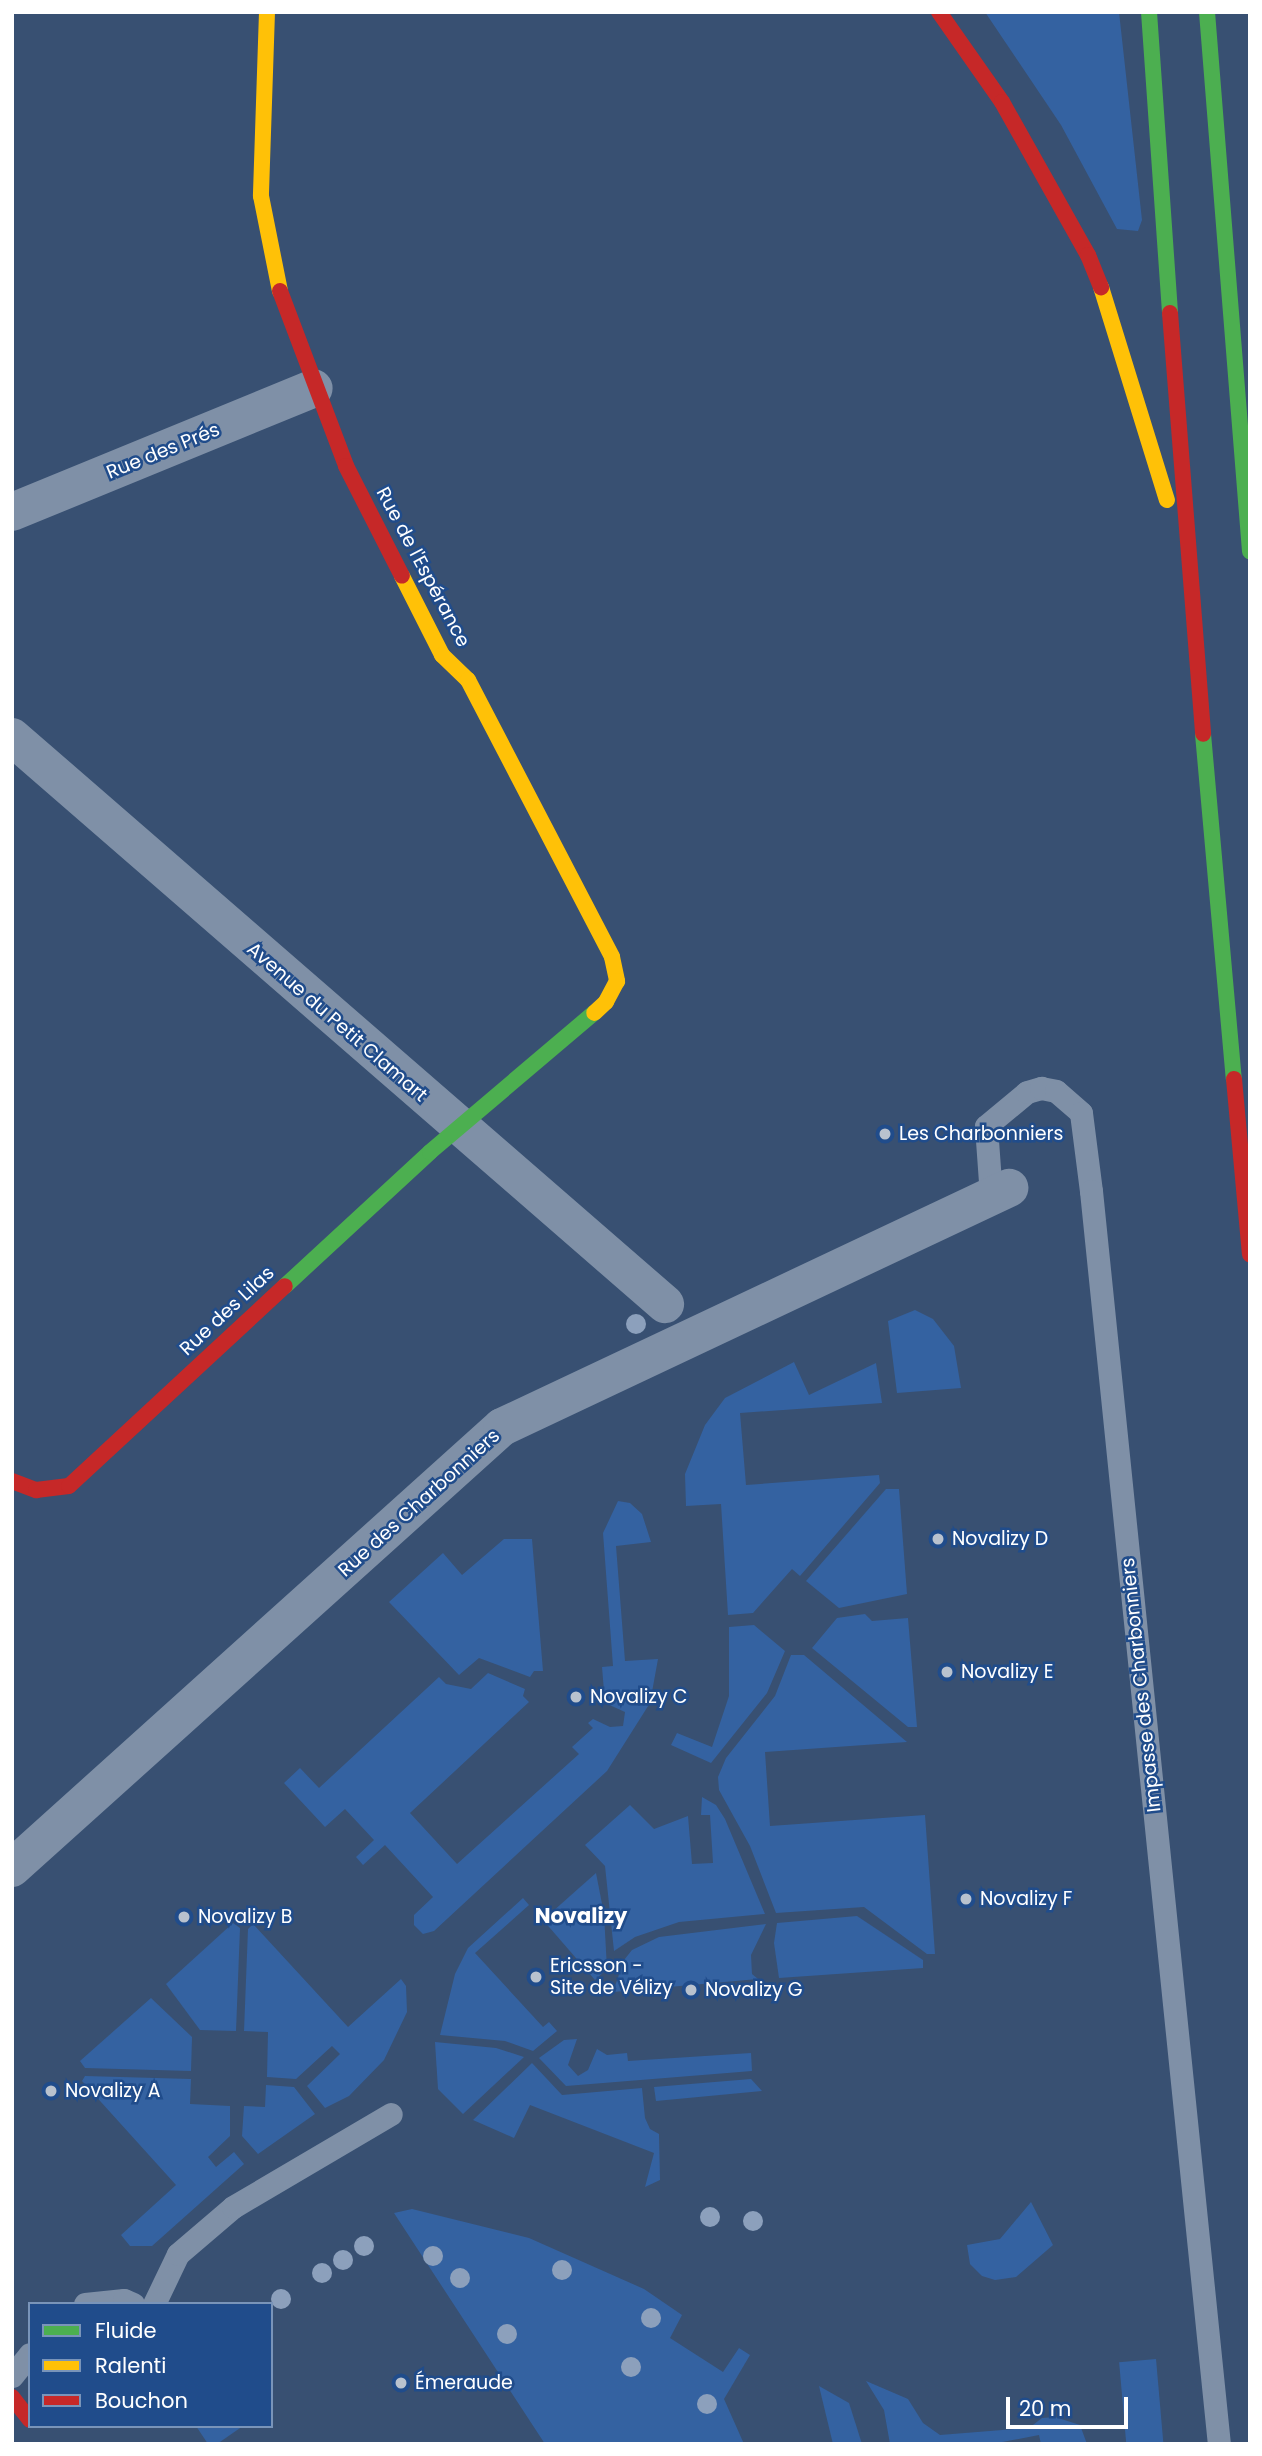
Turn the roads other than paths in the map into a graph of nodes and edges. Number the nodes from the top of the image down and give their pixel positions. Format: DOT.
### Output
graph roads {
  1 [pos="267,12"];
  2 [pos="939,12"];
  3 [pos="1149,12"];
  4 [pos="1207,12"];
  5 [pos="314,388"];
  6 [pos="12,512"];
  7 [pos="1250,551"];
  8 [pos="1189,584"];
  9 [pos="12,737"];
  10 [pos="458,1127"];
  11 [pos="1000,1192"];
  12 [pos="1250,1254"];
  13 [pos="665,1304"];
  14 [pos="12,1481"];
  15 [pos="12,1868"];
  16 [pos="391,2114"];
  17 [pos="104,2302"];
  18 [pos="128,2302"];
  19 [pos="155,2302"];
  20 [pos="28,2356"];
  21 [pos="12,2375"];
  22 [pos="12,2397"];
  23 [pos="28,2417"];
  24 [pos="1219,2444"];
  1 -- 5 [label="main road, Rue de l'Espérance"];
  2 -- 8 [label="main road"];
  3 -- 8 [label="main road"];
  4 -- 7 [label="main road"];
  5 -- 6 [label="street, Rue des Prés"];
  5 -- 10 [label="main road, Rue de l'Espérance"];
  8 -- 12 [label="main road"];
  9 -- 10 [label="street, Avenue du Petit Clamart"];
  10 -- 13 [label="street, Avenue du Petit Clamart"];
  10 -- 14 [label="main road, Rue des Lilas"];
  11 -- 15 [label="street, Rue des Charbonniers"];
  11 -- 24 [label="lane, Impasse des Charbonniers"];
  16 -- 19 [label="lane"];
  17 -- 18 [label="lane"];
  20 -- 21 [label="lane"];
  22 -- 23 [label="main road"];
}
